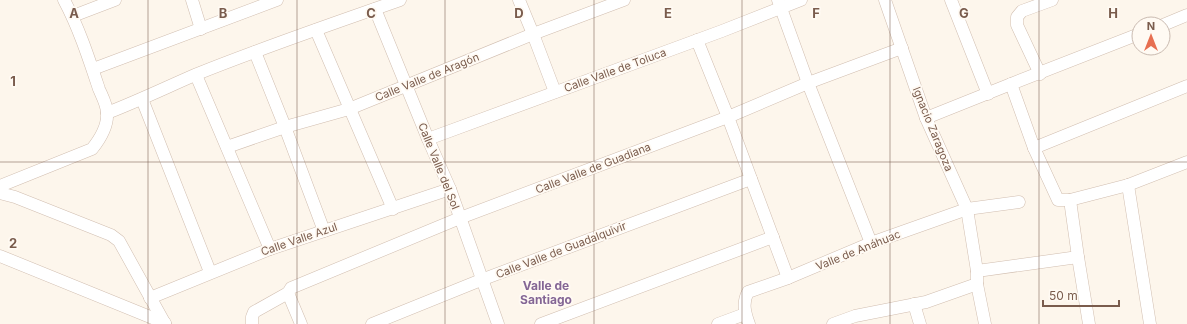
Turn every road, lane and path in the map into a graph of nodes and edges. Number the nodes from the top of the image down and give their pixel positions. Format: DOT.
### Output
graph roads {
  1 [pos="64,0"];
  2 [pos="115,0"];
  3 [pos="192,0"];
  4 [pos="277,0"];
  5 [pos="400,0"];
  6 [pos="519,0"];
  7 [pos="624,0"];
  8 [pos="801,0"];
  9 [pos="885,0"];
  10 [pos="951,0"];
  11 [pos="1052,0"];
  12 [pos="262,3"];
  13 [pos="779,4"];
  14 [pos="375,9"];
  15 [pos="1187,15"];
  16 [pos="73,16"];
  17 [pos="1171,22"];
  18 [pos="201,29"];
  19 [pos="316,30"];
  20 [pos="533,34"];
  21 [pos="1131,37"];
  22 [pos="697,40"];
  23 [pos="902,48"];
  24 [pos="255,52"];
  25 [pos="93,69"];
  26 [pos="1040,74"];
  27 [pos="196,75"];
  28 [pos="407,84"];
  29 [pos="808,84"];
  30 [pos="1011,84"];
  31 [pos="1187,86"];
  32 [pos="555,92"];
  33 [pos="988,94"];
  34 [pos="142,99"];
  35 [pos="349,109"];
  36 [pos="107,112"];
  37 [pos="728,117"];
  38 [pos="926,118"];
  39 [pos="285,127"];
  40 [pos="428,139"];
  41 [pos="227,147"];
  42 [pos="1034,148"];
  43 [pos="1187,162"];
  44 [pos="751,179"];
  45 [pos="1128,185"];
  46 [pos="0,186"];
  47 [pos="450,189"];
  48 [pos="0,193"];
  49 [pos="1070,200"];
  50 [pos="1019,202"];
  51 [pos="393,209"];
  52 [pos="967,209"];
  53 [pos="460,218"];
  54 [pos="324,231"];
  55 [pos="773,237"];
  56 [pos="871,243"];
  57 [pos="270,249"];
  58 [pos="0,256"];
  59 [pos="1078,257"];
  60 [pos="976,271"];
  61 [pos="210,272"];
  62 [pos="788,278"];
  63 [pos="481,280"];
  64 [pos="977,284"];
  65 [pos="288,293"];
  66 [pos="150,298"];
  67 [pos="914,304"];
  68 [pos="747,319"];
  69 [pos="847,322"];
  70 [pos="165,324"];
  71 [pos="252,324"];
  72 [pos="301,324"];
  73 [pos="372,324"];
  74 [pos="498,324"];
  75 [pos="540,324"];
  76 [pos="718,324"];
  77 [pos="833,324"];
  78 [pos="920,324"];
  79 [pos="985,324"];
  80 [pos="1087,324"];
  81 [pos="1150,324"];
  1 -- 16 [label="street"];
  2 -- 16 [label="street"];
  3 -- 18 [label="street"];
  4 -- 12 [label="street"];
  5 -- 14 [label="street"];
  6 -- 20 [label="street"];
  7 -- 20 [label="street, Calle Valle de Aragón"];
  8 -- 13 [label="street, Calle Valle de Toluca"];
  9 -- 23 [label="street, Ignacio Zaragoza"];
  10 -- 33 [label="street"];
  11 -- 26 [label="street"];
  12 -- 18 [label="street"];
  13 -- 22 [label="street, Calle Valle de Toluca"];
  13 -- 29 [label="street"];
  14 -- 19 [label="street"];
  14 -- 28 [label="street, Calle Valle del Sol"];
  15 -- 17 [label="street"];
  16 -- 25 [label="street"];
  18 -- 25 [label="street"];
  19 -- 24 [label="street"];
  19 -- 35 [label="street"];
  20 -- 28 [label="street, Calle Valle de Aragón"];
  20 -- 32 [label="street"];
  21 -- 26 [label="street"];
  22 -- 32 [label="street, Calle Valle de Toluca"];
  22 -- 37 [label="street"];
  23 -- 29 [label="street, Calle Valle de Guadiana"];
  23 -- 38 [label="street, Ignacio Zaragoza"];
  24 -- 27 [label="street"];
  24 -- 39 [label="street"];
  25 -- 36 [label="street"];
  26 -- 30 [label="street"];
  27 -- 34 [label="street"];
  27 -- 41 [label="street"];
  28 -- 35 [label="street, Calle Valle de Aragón"];
  28 -- 40 [label="street, Calle Valle del Sol"];
  29 -- 37 [label="street, Calle Valle de Guadiana"];
  29 -- 56 [label="street"];
  30 -- 33 [label="street"];
  30 -- 42 [label="street"];
  31 -- 42 [label="street"];
  32 -- 40 [label="street, Calle Valle de Toluca"];
  33 -- 38 [label="street"];
  34 -- 36 [label="street"];
  34 -- 61 [label="street"];
  35 -- 39 [label="street, Calle Valle de Aragón"];
  35 -- 51 [label="street"];
  36 -- 46 [label="street"];
  37 -- 44 [label="street"];
  37 -- 53 [label="street, Calle Valle de Guadiana"];
  38 -- 52 [label="street, Ignacio Zaragoza"];
  39 -- 41 [label="street, Calle Valle de Aragón"];
  39 -- 54 [label="street"];
  40 -- 47 [label="street, Calle Valle del Sol"];
  41 -- 57 [label="street"];
  42 -- 49 [label="street"];
  43 -- 45 [label="street"];
  44 -- 55 [label="street"];
  44 -- 63 [label="street, Calle Valle de Guadalquivir"];
  45 -- 49 [label="street"];
  45 -- 81 [label="street"];
  47 -- 51 [label="street, Calle Valle Azul"];
  47 -- 53 [label="street, Calle Valle del Sol"];
  48 -- 66 [label="street"];
  49 -- 59 [label="street"];
  50 -- 52 [label="street, Valle de Anáhuac"];
  51 -- 54 [label="street, Calle Valle Azul"];
  52 -- 56 [label="street, Valle de Anáhuac"];
  52 -- 60 [label="street, Ignacio Zaragoza"];
  53 -- 63 [label="street, Calle Valle del Sol"];
  53 -- 65 [label="street, Calle Valle de Guadiana"];
  54 -- 57 [label="street, Calle Valle Azul"];
  55 -- 62 [label="street"];
  55 -- 75 [label="street"];
  56 -- 62 [label="street, Valle de Anáhuac"];
  57 -- 61 [label="street, Calle Valle Azul"];
  58 -- 70 [label="street"];
  59 -- 60 [label="street"];
  59 -- 80 [label="street"];
  60 -- 64 [label="street, Ignacio Zaragoza"];
  61 -- 66 [label="street, Calle Valle Azul"];
  62 -- 68 [label="street, Valle de Anáhuac"];
  63 -- 73 [label="street, Calle Valle de Guadalquivir"];
  63 -- 74 [label="street, Calle Valle del Sol"];
  64 -- 67 [label="street"];
  64 -- 79 [label="street, Ignacio Zaragoza"];
  65 -- 71 [label="street, Calle Valle de Guadiana"];
  65 -- 72 [label="street"];
  66 -- 70 [label="street"];
  67 -- 69 [label="street"];
  67 -- 78 [label="street"];
  68 -- 76 [label="street, Valle de Anáhuac"];
  69 -- 77 [label="street"];
}
